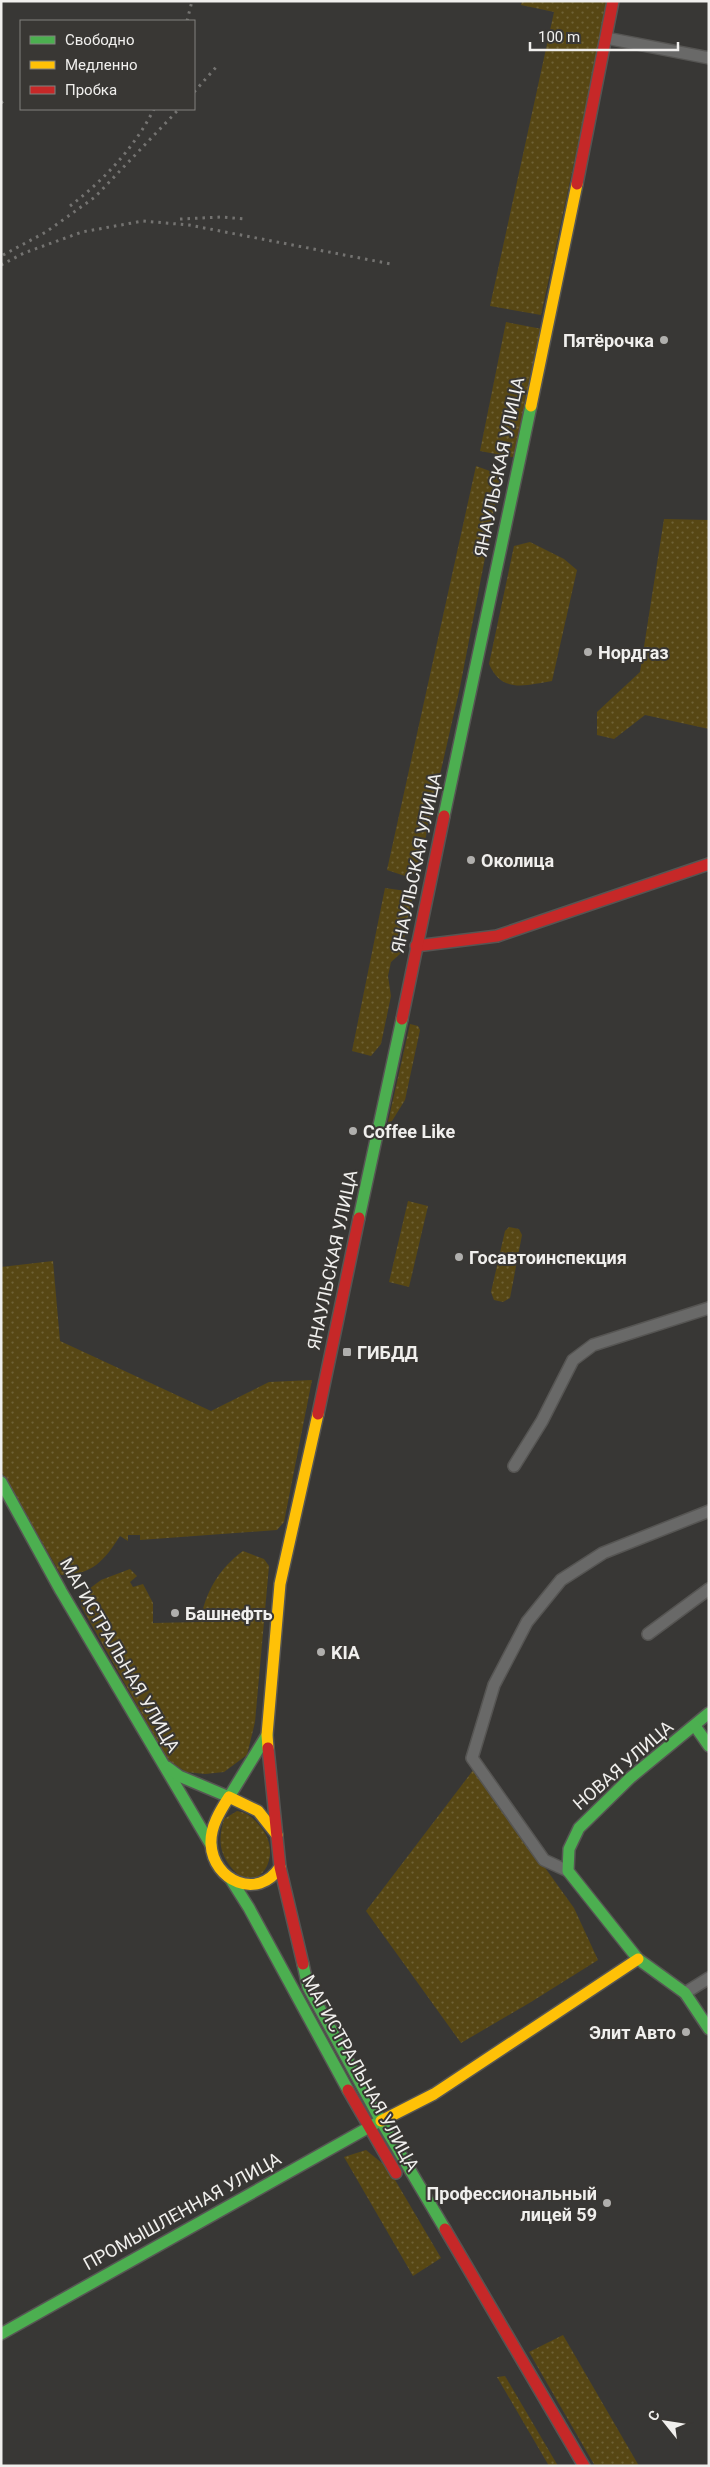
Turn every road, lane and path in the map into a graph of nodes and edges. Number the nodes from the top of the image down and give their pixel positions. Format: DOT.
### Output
graph roads {
  1 [pos="613,1"];
  2 [pos="606,38"];
  3 [pos="709,58"];
  4 [pos="709,864"];
  5 [pos="416,946"];
  6 [pos="709,1308"];
  7 [pos="514,1466"];
  8 [pos="1,1482"];
  9 [pos="709,1511"];
  10 [pos="709,1589"];
  11 [pos="648,1634"];
  12 [pos="709,1713"];
  13 [pos="695,1726"];
  14 [pos="267,1735"];
  15 [pos="709,1746"];
  16 [pos="164,1765"];
  17 [pos="229,1797"];
  18 [pos="277,1835"];
  19 [pos="211,1845"];
  20 [pos="280,1867"];
  21 [pos="568,1871"];
  22 [pos="230,1878"];
  23 [pos="638,1959"];
  24 [pos="709,1978"];
  25 [pos="685,1993"];
  26 [pos="709,2028"];
  27 [pos="381,2121"];
  28 [pos="368,2126"];
  29 [pos="404,2186"];
  30 [pos="466,2288"];
  31 [pos="1,2334"];
  32 [pos="570,2466"];
  33 [pos="584,2466"];
  1 -- 2 [label="main road, ЯНАУЛЬСКАЯ УЛИЦА"];
  2 -- 3 [label="street"];
  2 -- 5 [label="main road, ЯНАУЛЬСКАЯ УЛИЦА"];
  4 -- 5 [label="main road"];
  5 -- 14 [label="main road, ЯНАУЛЬСКАЯ УЛИЦА"];
  6 -- 7 [label="street"];
  8 -- 16 [label="main road, МАГИСТРАЛЬНАЯ УЛИЦА"];
  9 -- 21 [label="street"];
  10 -- 11 [label="street"];
  12 -- 13 [label="main road, НОВАЯ УЛИЦА"];
  13 -- 15 [label="main road"];
  13 -- 21 [label="main road, НОВАЯ УЛИЦА"];
  14 -- 17 [label="main road"];
  14 -- 18 [label="main road, МАГИСТРАЛЬНАЯ УЛИЦА"];
  16 -- 17 [label="main road"];
  16 -- 19 [label="main road, МАГИСТРАЛЬНАЯ УЛИЦА"];
  17 -- 18 [label="main road"];
  17 -- 19 [label="main road"];
  18 -- 20 [label="main road, МАГИСТРАЛЬНАЯ УЛИЦА"];
  19 -- 22 [label="main road, МАГИСТРАЛЬНАЯ УЛИЦА"];
  20 -- 22 [label="main road"];
  20 -- 27 [label="main road, МАГИСТРАЛЬНАЯ УЛИЦА"];
  21 -- 23 [label="main road"];
  22 -- 28 [label="main road, МАГИСТРАЛЬНАЯ УЛИЦА"];
  23 -- 25 [label="main road"];
  23 -- 27 [label="main road, ПРОМЫШЛЕННАЯ УЛИЦА"];
  24 -- 25 [label="street"];
  25 -- 26 [label="main road"];
  27 -- 28 [label="main road, ПРОМЫШЛЕННАЯ УЛИЦА"];
  27 -- 33 [label="main road, МАГИСТРАЛЬНАЯ УЛИЦА"];
  28 -- 29 [label="main road, МАГИСТРАЛЬНАЯ УЛИЦА"];
  28 -- 31 [label="main road, ПРОМЫШЛЕННАЯ УЛИЦА"];
  30 -- 32 [label="main road"];
}
